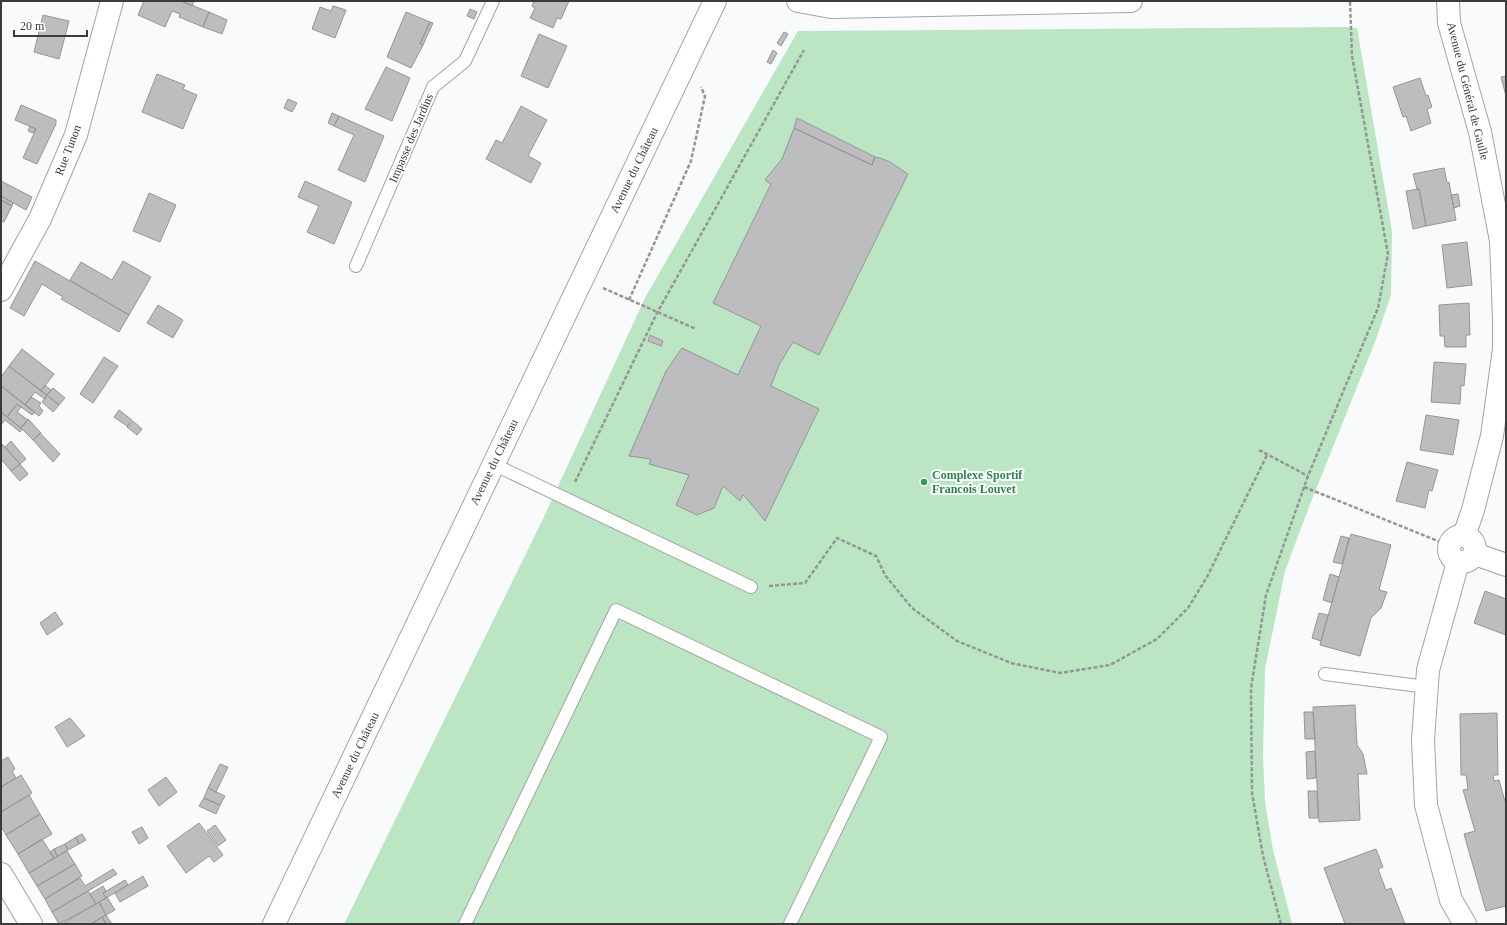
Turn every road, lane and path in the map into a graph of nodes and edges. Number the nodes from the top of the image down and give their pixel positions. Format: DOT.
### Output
graph roads {
  1 [pos="112,1"];
  2 [pos="493,1"];
  3 [pos="715,1"];
  4 [pos="798,1"];
  5 [pos="1131,1"];
  6 [pos="1350,1"];
  7 [pos="1448,1"];
  8 [pos="804,50"];
  9 [pos="682,69"];
  10 [pos="356,266"];
  11 [pos="582,279"];
  12 [pos="1,290"];
  13 [pos="629,300"];
  14 [pos="657,313"];
  15 [pos="696,329"];
  16 [pos="1505,349"];
  17 [pos="1259,450"];
  18 [pos="1267,454"];
  19 [pos="494,464"];
  20 [pos="1308,476"];
  21 [pos="1304,487"];
  22 [pos="566,500"];
  23 [pos="1461,549"];
  24 [pos="1506,565"];
  25 [pos="751,587"];
  26 [pos="1325,674"];
  27 [pos="1427,687"];
  28 [pos="1,874"];
  29 [pos="278,923"];
  30 [pos="31,924"];
  31 [pos="465,924"];
  32 [pos="790,924"];
  33 [pos="1281,924"];
  34 [pos="1465,924"];
  1 -- 12 [label="street, Rue Tunon"];
  2 -- 10 [label="lane, Impasse des Jardins"];
  3 -- 9 [label="street, Avenue du Château"];
  4 -- 5 [label="street"];
  6 -- 20 [label="path"];
  7 -- 16 [label="street, Avenue du Général de Gaulle"];
  8 -- 14 [label="path"];
  9 -- 11 [label="street, Avenue du Château"];
  9 -- 13 [label="path"];
  11 -- 13 [label="path"];
  11 -- 19 [label="street, Avenue du Château"];
  13 -- 14 [label="path"];
  14 -- 15 [label="path"];
  14 -- 22 [label="path"];
  16 -- 23 [label="street, Avenue du Général de Gaulle"];
  17 -- 18 [label="path"];
  18 -- 20 [label="path"];
  18 -- 25 [label="path"];
  19 -- 22 [label="lane"];
  19 -- 29 [label="street, Avenue du Château"];
  20 -- 21 [label="path"];
  21 -- 23 [label="path"];
  21 -- 33 [label="path"];
  22 -- 25 [label="lane"];
  23 -- 24 [label="street"];
  23 -- 27 [label="street, Avenue du Général de Gaulle"];
  26 -- 27 [label="lane"];
  27 -- 34 [label="street, Avenue du Général de Gaulle"];
  28 -- 30 [label="street"];
  31 -- 32 [label="lane"];
}
